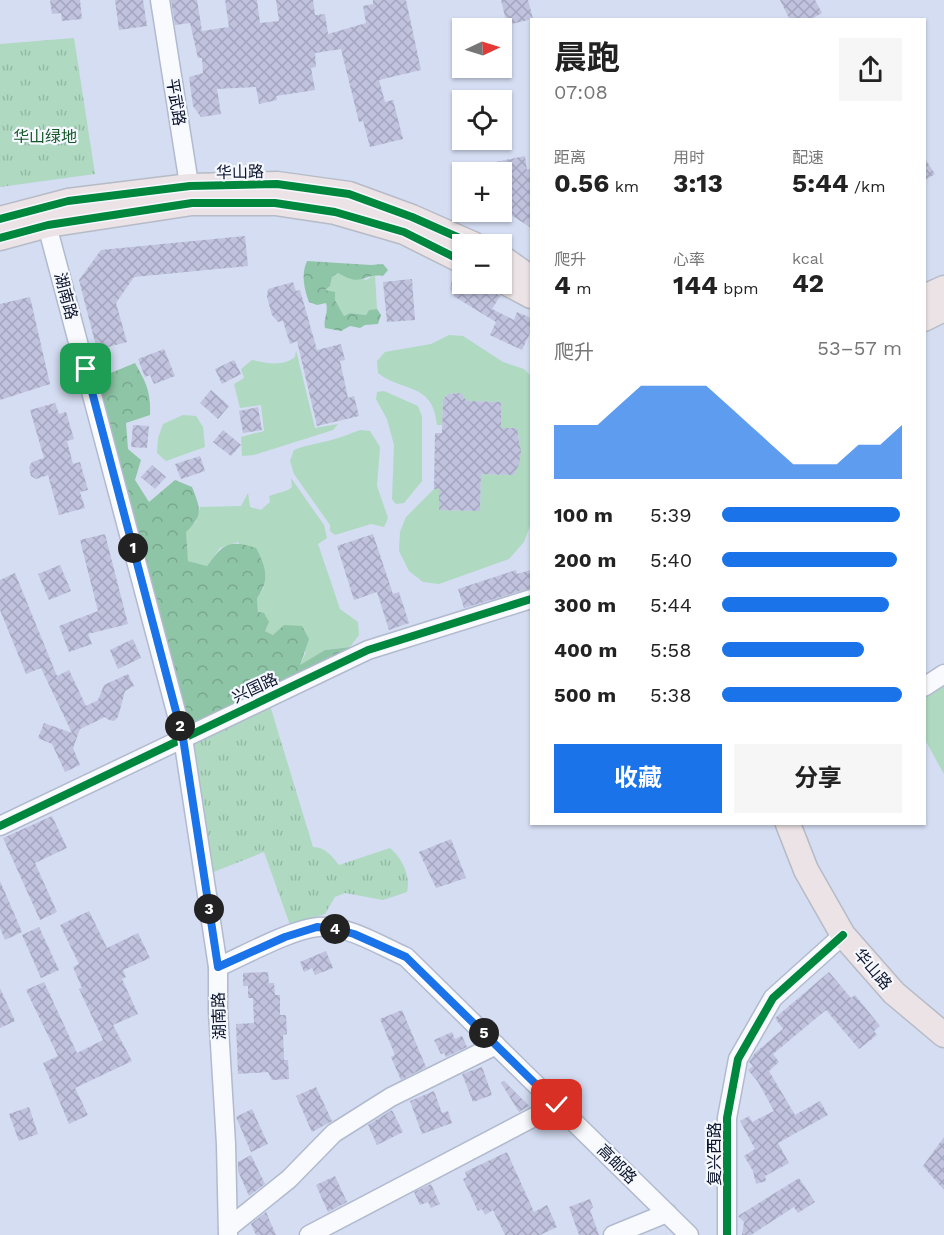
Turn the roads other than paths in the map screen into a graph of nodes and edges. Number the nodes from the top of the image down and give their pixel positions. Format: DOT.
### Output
graph roads {
  1 [pos="160,0"];
  2 [pos="191,195"];
  3 [pos="44,216"];
  4 [pos="0,219"];
  5 [pos="452,235"];
  6 [pos="0,238"];
  7 [pos="452,256"];
  8 [pos="512,265"];
  9 [pos="530,277"];
  10 [pos="512,286"];
  11 [pos="944,288"];
  12 [pos="530,296"];
  13 [pos="926,296"];
  14 [pos="944,309"];
  15 [pos="926,318"];
  16 [pos="530,599"];
  17 [pos="944,674"];
  18 [pos="926,686"];
  19 [pos="183,738"];
  20 [pos="788,825"];
  21 [pos="0,826"];
  22 [pos="843,935"];
  23 [pos="218,967"];
  24 [pos="944,1035"];
  25 [pos="496,1045"];
  26 [pos="557,1105"];
  27 [pos="667,1214"];
  28 [pos="228,1231"];
  29 [pos="309,1235"];
  30 [pos="613,1235"];
  31 [pos="689,1235"];
  32 [pos="727,1235"];
  1 -- 2 [label="street, 平武路"];
  2 -- 3 [label="main road, 华山路"];
  2 -- 5 [label="main road, 华山路"];
  2 -- 7 [label="main road, 华山路"];
  3 -- 4 [label="main road, 华山路"];
  3 -- 6 [label="main road, 华山路"];
  3 -- 19 [label="street, 湖南路"];
  8 -- 9 [label="main road"];
  10 -- 12 [label="main road"];
  11 -- 13 [label="main road"];
  14 -- 15 [label="main road"];
  16 -- 19 [label="street, 兴国路"];
  17 -- 18 [label="street"];
  19 -- 21 [label="street, 兴国路"];
  19 -- 23 [label="street, 湖南路"];
  20 -- 22 [label="main road, 华山路"];
  22 -- 24 [label="main road, 华山路"];
  22 -- 32 [label="street, 复兴西路"];
  23 -- 25 [label="street, 高邮路"];
  23 -- 28 [label="street, 湖南路"];
  25 -- 26 [label="street, 高邮路"];
  25 -- 28 [label="street"];
  26 -- 27 [label="street, 高邮路"];
  26 -- 29 [label="street"];
  27 -- 30 [label="street"];
  27 -- 31 [label="street, 高邮路"];
}
